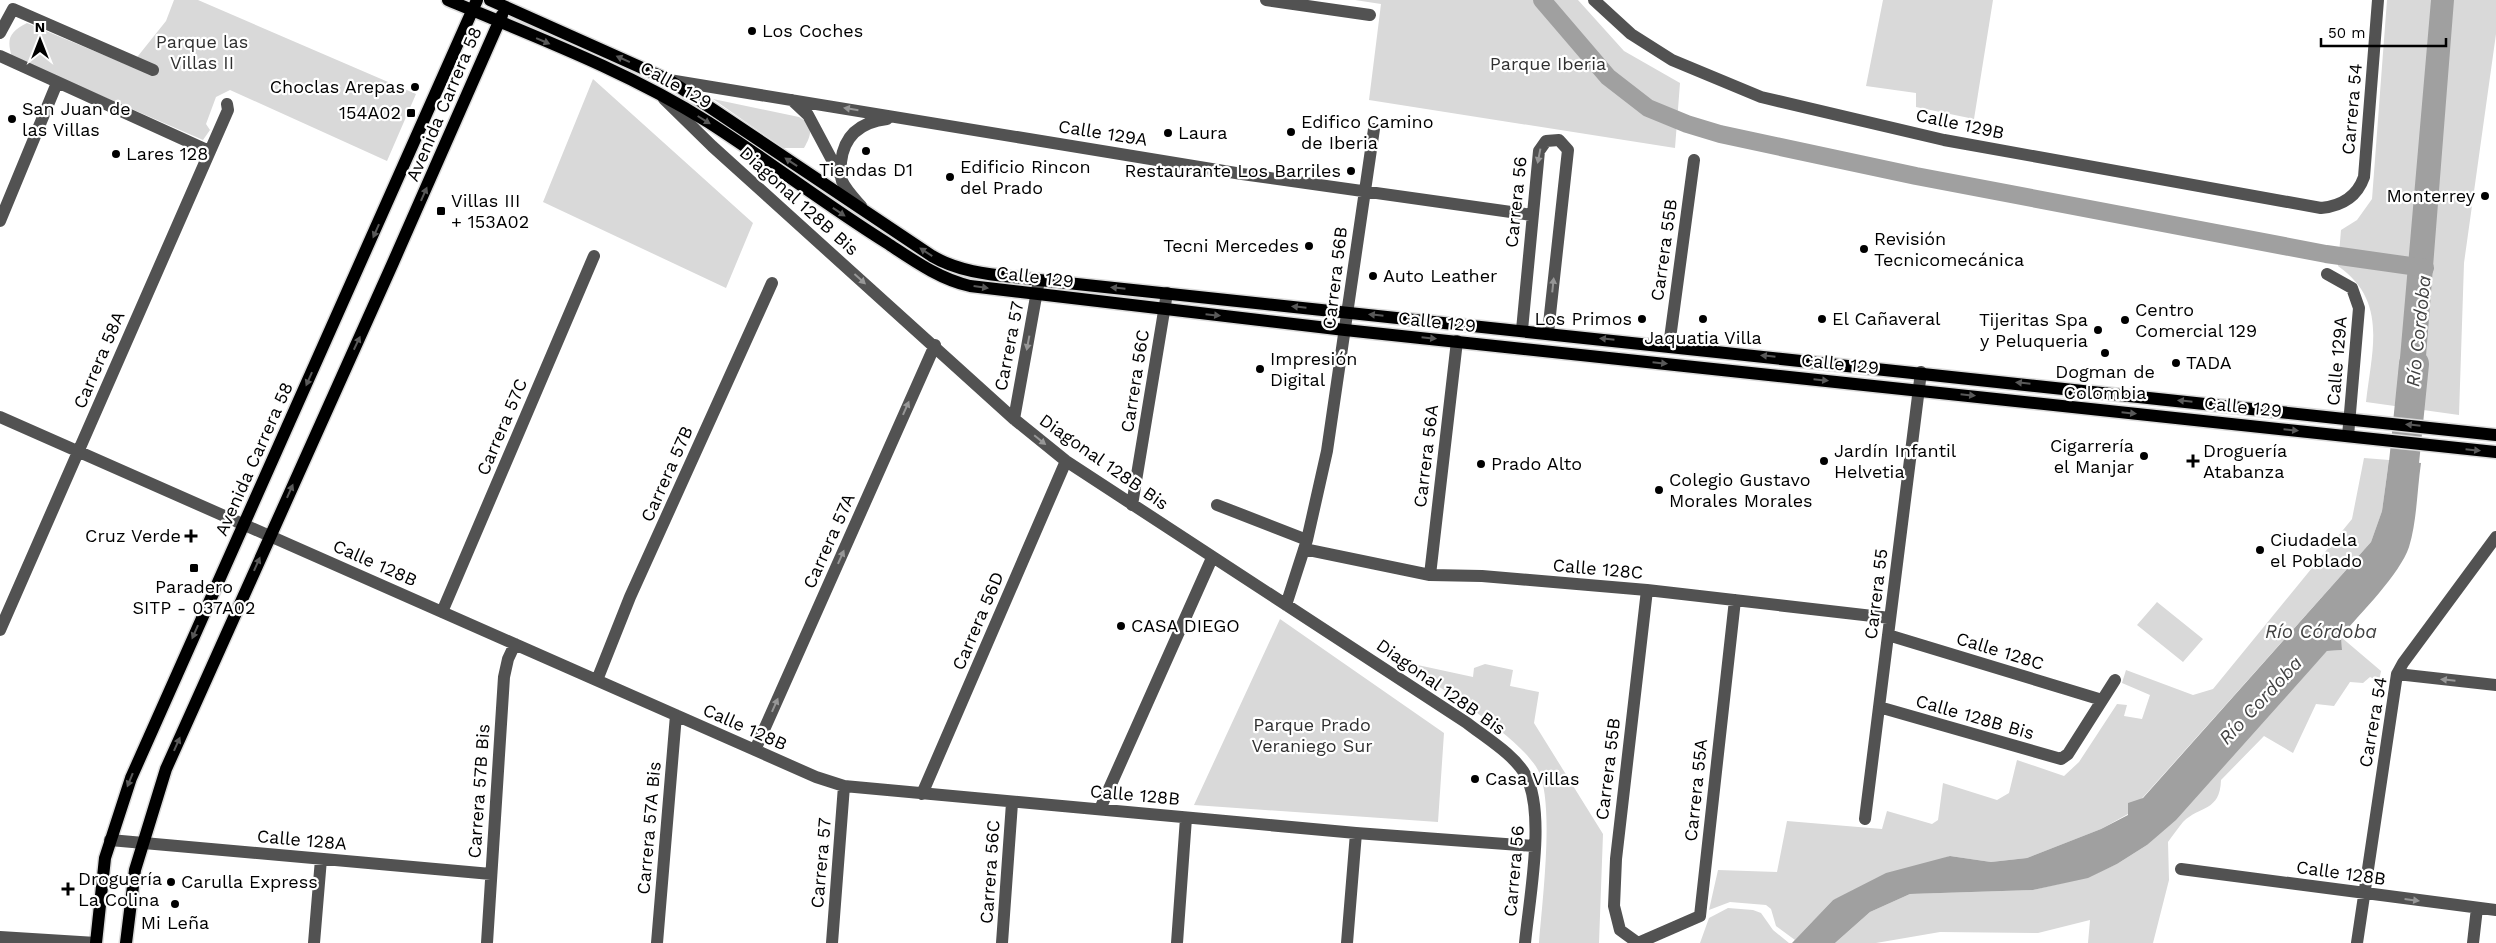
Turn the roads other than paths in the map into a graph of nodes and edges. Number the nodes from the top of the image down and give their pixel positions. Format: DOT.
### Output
graph roads {
  1 [pos="448,0"];
  2 [pos="490,0"];
  3 [pos="1266,0"];
  4 [pos="2378,0"];
  5 [pos="506,3"];
  6 [pos="1597,4"];
  7 [pos="475,5"];
  8 [pos="1370,14"];
  9 [pos="498,21"];
  10 [pos="0,33"];
  11 [pos="0,56"];
  12 [pos="153,70"];
  13 [pos="669,80"];
  14 [pos="57,83"];
  15 [pos="657,92"];
  16 [pos="791,100"];
  17 [pos="227,104"];
  18 [pos="899,117"];
  19 [pos="1374,129"];
  20 [pos="209,151"];
  21 [pos="1694,160"];
  22 [pos="842,180"];
  23 [pos="1364,192"];
  24 [pos="2334,207"];
  25 [pos="866,212"];
  26 [pos="1532,215"];
  27 [pos="0,222"];
  28 [pos="594,256"];
  29 [pos="2327,274"];
  30 [pos="1040,280"];
  31 [pos="772,283"];
  32 [pos="1167,294"];
  33 [pos="1037,295"];
  34 [pos="1164,309"];
  35 [pos="1347,312"];
  36 [pos="1345,330"];
  37 [pos="1522,330"];
  38 [pos="1548,333"];
  39 [pos="1457,341"];
  40 [pos="934,345"];
  41 [pos="1668,346"];
  42 [pos="1921,372"];
  43 [pos="1919,390"];
  44 [pos="0,417"];
  45 [pos="1014,419"];
  46 [pos="2350,419"];
  47 [pos="2496,434"];
  48 [pos="2348,436"];
  49 [pos="78,452"];
  50 [pos="2496,452"];
  51 [pos="1066,461"];
  52 [pos="1132,505"];
  53 [pos="1217,505"];
  54 [pos="244,523"];
  55 [pos="270,535"];
  56 [pos="2496,537"];
  57 [pos="1306,544"];
  58 [pos="1212,558"];
  59 [pos="1430,575"];
  60 [pos="1647,590"];
  61 [pos="1735,600"];
  62 [pos="1286,605"];
  63 [pos="4,608"];
  64 [pos="442,612"];
  65 [pos="1890,618"];
  66 [pos="0,630"];
  67 [pos="1888,635"];
  68 [pos="515,644"];
  69 [pos="2397,674"];
  70 [pos="597,680"];
  71 [pos="2115,680"];
  72 [pos="2496,684"];
  73 [pos="2102,700"];
  74 [pos="1879,707"];
  75 [pos="676,715"];
  76 [pos="755,750"];
  77 [pos="844,786"];
  78 [pos="922,794"];
  79 [pos="1534,802"];
  80 [pos="1012,803"];
  81 [pos="1100,810"];
  82 [pos="1186,818"];
  83 [pos="1865,819"];
  84 [pos="1356,834"];
  85 [pos="110,840"];
  86 [pos="142,843"];
  87 [pos="1534,846"];
  88 [pos="321,859"];
  89 [pos="2181,869"];
  90 [pos="491,874"];
  91 [pos="2363,894"];
  92 [pos="2478,908"];
  93 [pos="2496,910"];
  94 [pos="0,937"];
  95 [pos="96,943"];
  96 [pos="126,943"];
  97 [pos="314,943"];
  98 [pos="487,943"];
  99 [pos="657,943"];
  100 [pos="832,943"];
  101 [pos="1002,943"];
  102 [pos="1177,943"];
  103 [pos="1347,943"];
  104 [pos="1525,943"];
  105 [pos="1638,943"];
  106 [pos="2357,943"];
  107 [pos="2473,943"];
  1 -- 7 [label="main road, Calle 129"];
  2 -- 5 [label="main road, Calle 129"];
  3 -- 8 [label="street"];
  4 -- 24 [label="street, Carrera 54"];
  5 -- 9 [label="main road, Avenida Carrera 58"];
  13 -- 5 [label="main road, Calle 129, one-way"];
  6 -- 24 [label="street, Calle 129B"];
  7 -- 9 [label="main road, Calle 129"];
  7 -- 54 [label="main road, Avenida Carrera 58, one-way"];
  9 -- 15 [label="main road, Calle 129, one-way"];
  55 -- 9 [label="main road, Avenida Carrera 58, one-way"];
  10 -- 12 [label="street"];
  11 -- 14 [label="street"];
  13 -- 16 [label="street, Calle 129A"];
  25 -- 13 [label="main road, Calle 129, one-way"];
  14 -- 20 [label="street"];
  14 -- 27 [label="street"];
  15 -- 33 [label="main road, Calle 129, one-way"];
  15 -- 40 [label="street, Diagonal 128B Bis, one-way"];
  18 -- 16 [label="street, Calle 129A, one-way"];
  16 -- 22 [label="street"];
  17 -- 20 [label="street, Carrera 58A"];
  18 -- 22 [label="street"];
  18 -- 23 [label="street, Calle 129A"];
  19 -- 23 [label="street, Carrera 56B"];
  20 -- 49 [label="street, Carrera 58A"];
  21 -- 41 [label="street, Carrera 55B"];
  22 -- 25 [label="street, Calle 129"];
  23 -- 26 [label="street, Calle 129A"];
  23 -- 35 [label="street, Carrera 56B"];
  30 -- 25 [label="main road, Calle 129, one-way"];
  26 -- 37 [label="street, Carrera 56"];
  38 -- 26 [label="street, Carrera 56, one-way"];
  28 -- 64 [label="street, Carrera 57C"];
  29 -- 46 [label="street, Calle 129A"];
  32 -- 30 [label="main road, Calle 129, one-way"];
  30 -- 33 [label="street, Carrera 57"];
  31 -- 70 [label="street, Carrera 57B"];
  32 -- 34 [label="street, Carrera 56C"];
  35 -- 32 [label="main road, Calle 129, one-way"];
  33 -- 34 [label="main road, Calle 129"];
  33 -- 45 [label="street, Carrera 57, one-way"];
  34 -- 36 [label="main road, Calle 129, one-way"];
  34 -- 52 [label="street, Carrera 56C"];
  35 -- 36 [label="street, Carrera 56B"];
  37 -- 35 [label="main road, Calle 129, one-way"];
  36 -- 39 [label="main road, Calle 129, one-way"];
  36 -- 57 [label="street, Carrera 56B"];
  37 -- 38 [label="main road, Calle 129"];
  41 -- 38 [label="main road, Calle 129, one-way"];
  39 -- 43 [label="main road, Calle 129, one-way"];
  39 -- 59 [label="street, Carrera 56A"];
  40 -- 45 [label="street, Diagonal 128B Bis"];
  76 -- 40 [label="street, Carrera 57A, one-way"];
  42 -- 41 [label="main road, Calle 129, one-way"];
  42 -- 43 [label="street, Carrera 55"];
  46 -- 42 [label="main road, Calle 129, one-way"];
  43 -- 48 [label="main road, Calle 129, one-way"];
  43 -- 65 [label="street, Carrera 55"];
  44 -- 49 [label="street, Calle 128B"];
  45 -- 51 [label="street, Diagonal 128B Bis, one-way"];
  47 -- 46 [label="main road, Calle 129, one-way"];
  46 -- 48 [label="street, Calle 129A"];
  48 -- 50 [label="main road, Calle 129, one-way"];
  49 -- 54 [label="street, Calle 128B"];
  49 -- 63 [label="street, Carrera 58A"];
  51 -- 52 [label="street, Diagonal 128B Bis"];
  51 -- 78 [label="street, Carrera 56D"];
  52 -- 58 [label="street, Diagonal 128B Bis"];
  53 -- 57 [label="street, Calle 128C"];
  54 -- 55 [label="street, Calle 128B"];
  54 -- 85 [label="main road, Avenida Carrera 58, one-way"];
  55 -- 64 [label="street, Calle 128B"];
  86 -- 55 [label="main road, Avenida Carrera 58, one-way"];
  56 -- 69 [label="street, Carrera 54"];
  57 -- 59 [label="street, Calle 128C"];
  57 -- 62 [label="street, Carrera 56B"];
  58 -- 62 [label="street, Diagonal 128B Bis"];
  58 -- 81 [label="street"];
  59 -- 60 [label="street, Calle 128C"];
  60 -- 61 [label="street, Calle 128C"];
  60 -- 105 [label="street, Carrera 55B"];
  61 -- 65 [label="street, Calle 128C"];
  61 -- 105 [label="street, Carrera 55A"];
  62 -- 79 [label="street, Diagonal 128B Bis"];
  63 -- 66 [label="street, Carrera 58A"];
  64 -- 68 [label="street, Calle 128B"];
  65 -- 67 [label="street, Carrera 55"];
  67 -- 73 [label="street, Calle 128C"];
  67 -- 74 [label="street, Carrera 55"];
  68 -- 70 [label="street, Calle 128B"];
  68 -- 90 [label="street, Carrera 57B Bis"];
  72 -- 69 [label="street, one-way"];
  69 -- 91 [label="street, Carrera 54"];
  70 -- 75 [label="street, Calle 128B"];
  71 -- 73 [label="street"];
  73 -- 74 [label="street, Calle 128B Bis"];
  74 -- 83 [label="street, Carrera 55"];
  75 -- 76 [label="street, Calle 128B"];
  75 -- 99 [label="street, Carrera 57A Bis"];
  76 -- 77 [label="street, Calle 128B"];
  77 -- 78 [label="street, Calle 128B"];
  77 -- 100 [label="street, Carrera 57"];
  78 -- 80 [label="street, Calle 128B"];
  79 -- 87 [label="street, Carrera 56"];
  80 -- 81 [label="street, Calle 128B"];
  80 -- 101 [label="street, Carrera 56C"];
  81 -- 82 [label="street, Calle 128B"];
  82 -- 84 [label="street, Calle 128B"];
  82 -- 102 [label="street"];
  84 -- 87 [label="street, Calle 128B"];
  84 -- 103 [label="street"];
  85 -- 86 [label="street, Calle 128A"];
  85 -- 95 [label="main road, Avenida Carrera 58"];
  86 -- 88 [label="street, Calle 128A"];
  86 -- 96 [label="main road, Avenida Carrera 58"];
  87 -- 104 [label="street, Carrera 56"];
  88 -- 90 [label="street, Calle 128A"];
  88 -- 97 [label="street"];
  89 -- 91 [label="street, Calle 128B"];
  90 -- 98 [label="street, Carrera 57B Bis"];
  91 -- 92 [label="street, Calle 128B, one-way"];
  91 -- 106 [label="street, Carrera 54"];
  92 -- 93 [label="street, Calle 128B"];
  92 -- 107 [label="street"];
  94 -- 95 [label="street"];
}
